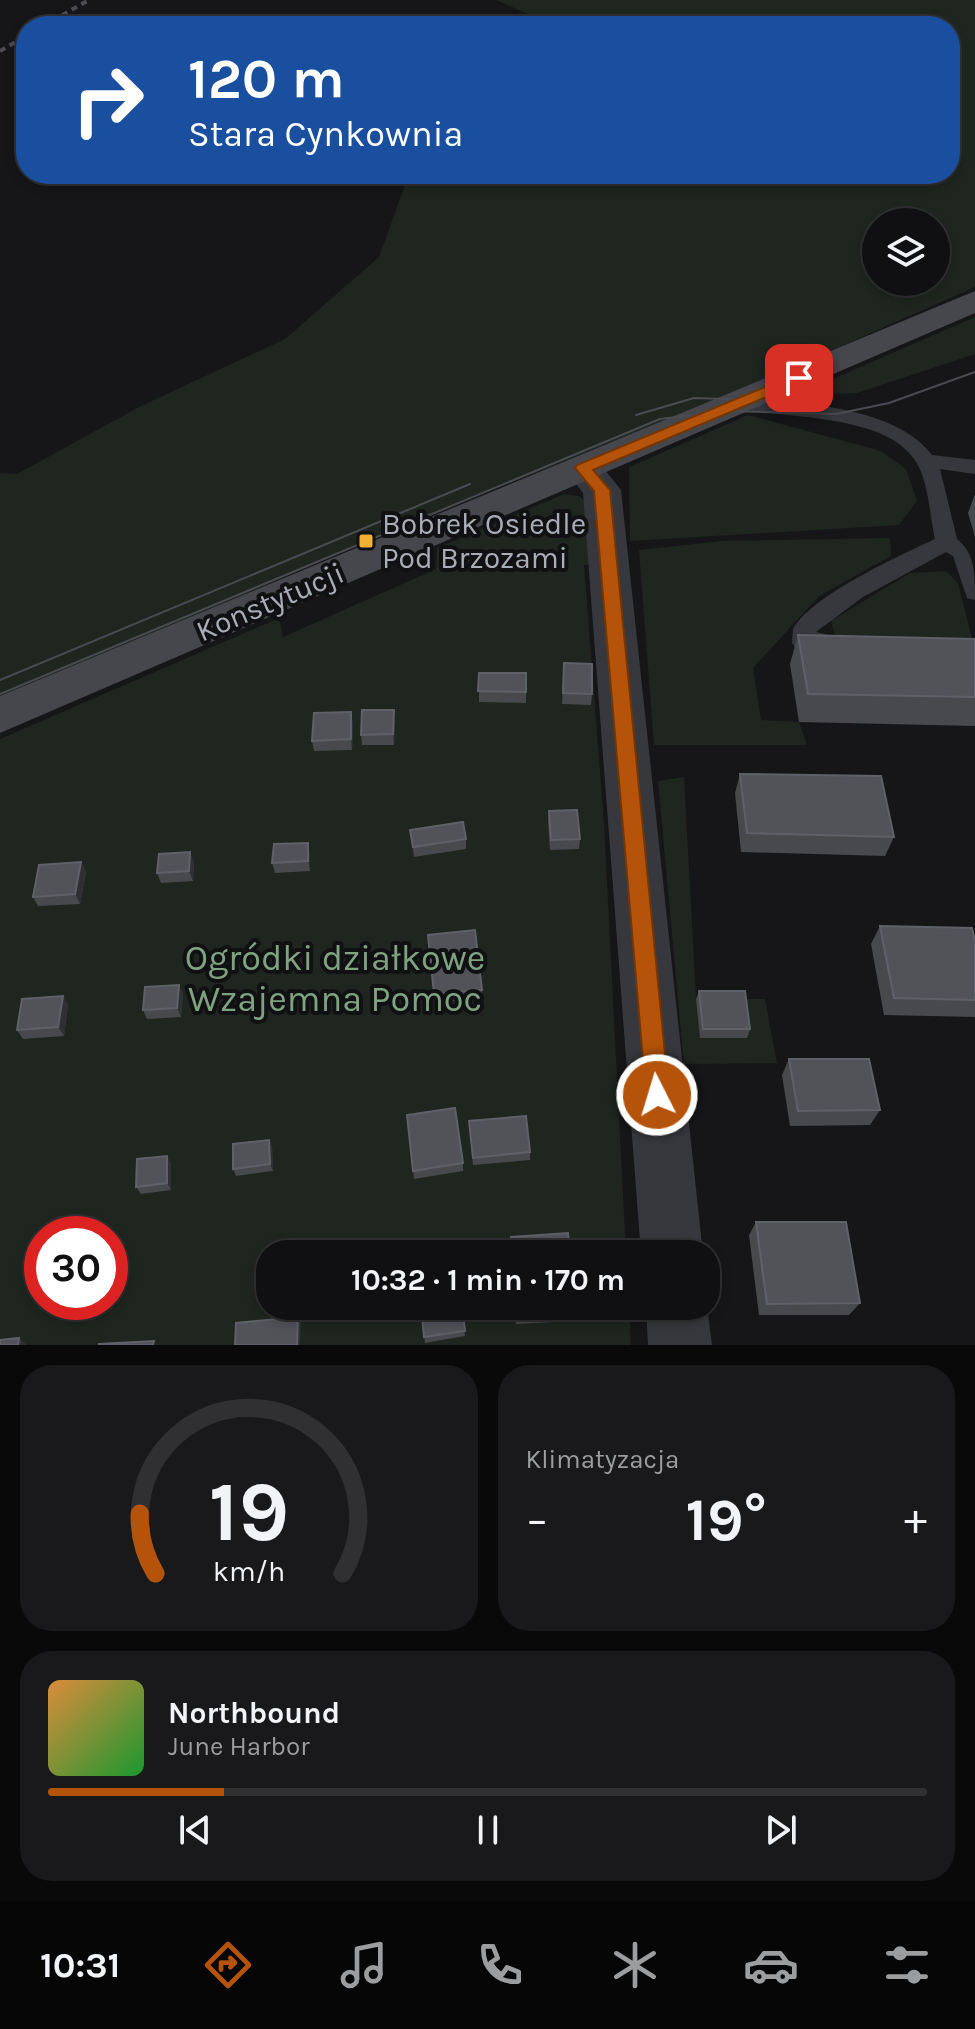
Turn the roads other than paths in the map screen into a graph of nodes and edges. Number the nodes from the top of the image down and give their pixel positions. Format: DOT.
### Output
graph roads {
  1 [pos="975,301"];
  2 [pos="738,403"];
  3 [pos="927,461"];
  4 [pos="975,467"];
  5 [pos="583,468"];
  6 [pos="947,543"];
  7 [pos="975,592"];
  8 [pos="851,644"];
  9 [pos="0,715"];
  10 [pos="671,1240"];
  11 [pos="678,1320"];
  12 [pos="680,1345"];
  1 -- 2 [label="street, Konstytucji"];
  2 -- 3 [label="lane"];
  2 -- 5 [label="street, Konstytucji"];
  3 -- 4 [label="lane"];
  3 -- 6 [label="lane"];
  5 -- 9 [label="street, Konstytucji"];
  5 -- 10 [label="street"];
  6 -- 7 [label="lane"];
  6 -- 8 [label="lane"];
  11 -- 12 [label="street"];
}
